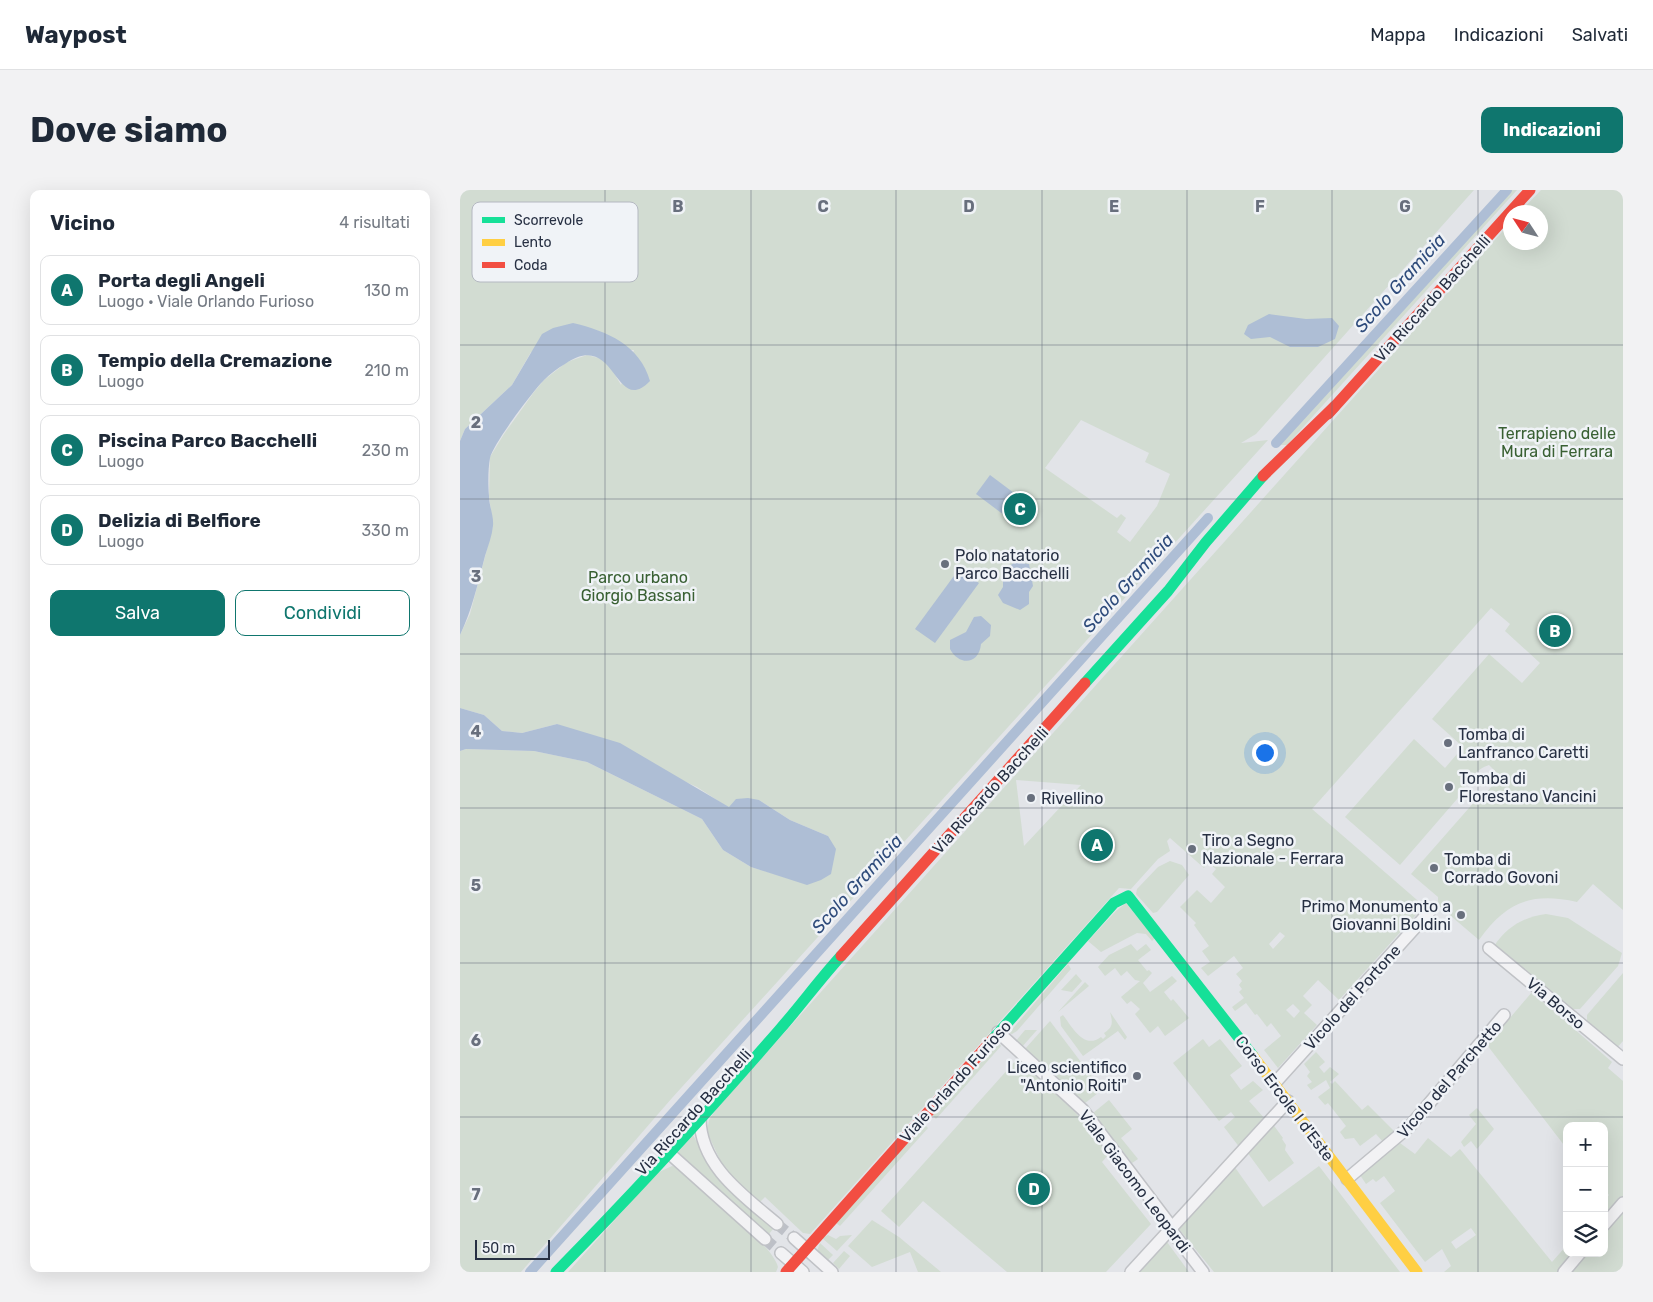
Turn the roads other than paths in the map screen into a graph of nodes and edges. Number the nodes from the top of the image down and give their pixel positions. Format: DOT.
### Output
graph roads {
  1 [pos="1530,190"];
  2 [pos="1128,896"];
  3 [pos="1430,911"];
  4 [pos="1489,948"];
  5 [pos="811,989"];
  6 [pos="1504,1015"];
  7 [pos="998,1032"];
  8 [pos="1623,1059"];
  9 [pos="1274,1084"];
  10 [pos="1288,1101"];
  11 [pos="700,1118"];
  12 [pos="688,1124"];
  13 [pos="706,1144"];
  14 [pos="665,1150"];
  15 [pos="1347,1179"];
  16 [pos="1623,1203"];
  17 [pos="1608,1220"];
  18 [pos="777,1224"];
  19 [pos="1171,1230"];
  20 [pos="794,1238"];
  21 [pos="765,1239"];
  22 [pos="807,1249"];
  23 [pos="781,1253"];
  24 [pos="1577,1257"];
  25 [pos="790,1268"];
  26 [pos="556,1272"];
  27 [pos="803,1272"];
  28 [pos="832,1272"];
  29 [pos="1131,1272"];
  30 [pos="1203,1272"];
  31 [pos="1418,1272"];
  32 [pos="1564,1272"];
  1 -- 5 [label="main road, Via Riccardo Bacchelli"];
  2 -- 7 [label="main road, Viale Orlando Furioso"];
  2 -- 9 [label="main road, Corso Ercole I d'Este"];
  3 -- 9 [label="street, Vicolo del Portone"];
  4 -- 8 [label="street, Via Borso"];
  5 -- 11 [label="main road, Via Riccardo Bacchelli"];
  5 -- 12 [label="main road, Via Riccardo Bacchelli"];
  6 -- 15 [label="street, Vicolo del Parchetto"];
  7 -- 19 [label="street, Viale Giacomo Leopardi"];
  7 -- 22 [label="main road, Viale Orlando Furioso"];
  9 -- 10 [label="main road, Corso Ercole I d'Este"];
  10 -- 15 [label="main road, Corso Ercole I d'Este"];
  10 -- 19 [label="street"];
  11 -- 12 [label="main road, Via Riccardo Bacchelli"];
  11 -- 13 [label="street"];
  12 -- 13 [label="street"];
  12 -- 14 [label="main road, Via Riccardo Bacchelli"];
  13 -- 18 [label="street"];
  14 -- 21 [label="street"];
  14 -- 26 [label="main road, Via Riccardo Bacchelli"];
  15 -- 31 [label="main road, Corso Ercole I d'Este"];
  16 -- 17 [label="street"];
  19 -- 29 [label="street"];
  19 -- 30 [label="street, Viale Giacomo Leopardi"];
  20 -- 22 [label="street"];
  22 -- 25 [label="main road, Viale Orlando Furioso"];
  22 -- 28 [label="street"];
  23 -- 25 [label="street"];
  24 -- 32 [label="street"];
  25 -- 27 [label="street"];
}
